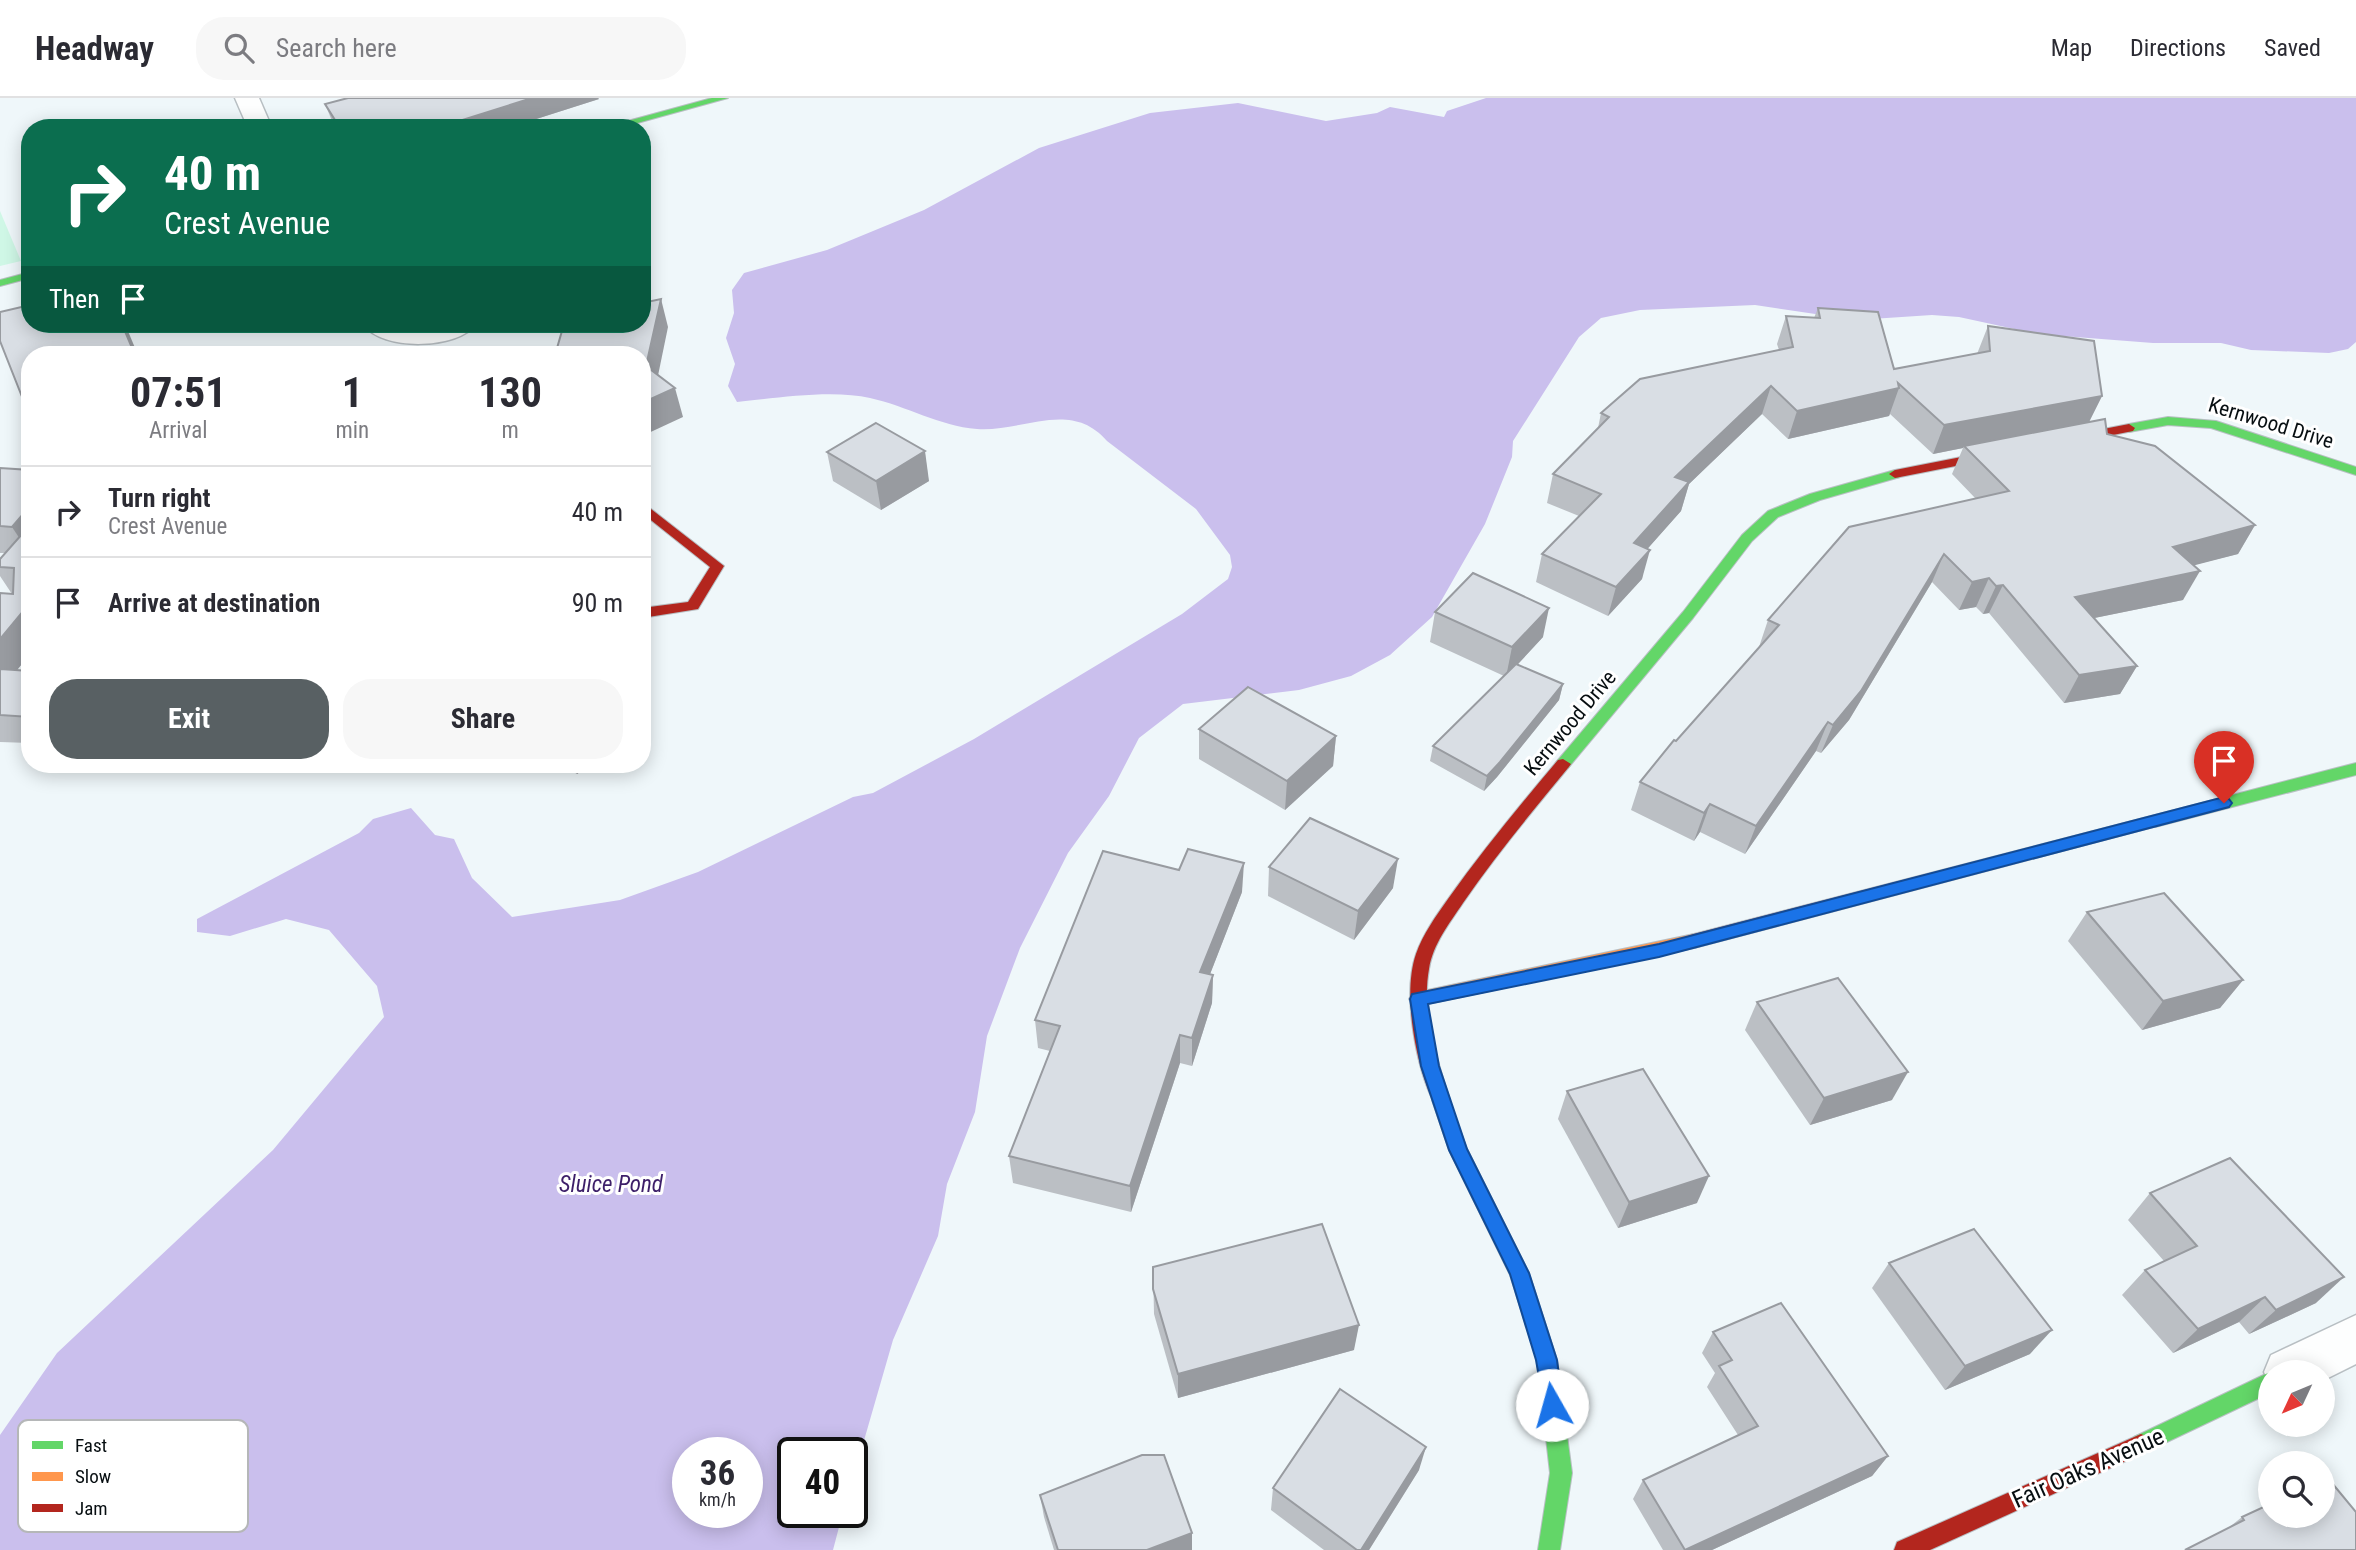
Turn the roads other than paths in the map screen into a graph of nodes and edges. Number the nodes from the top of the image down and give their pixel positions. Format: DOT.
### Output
graph roads {
  1 [pos="247,98"];
  2 [pos="723,98"];
  3 [pos="256,119"];
  4 [pos="642,119"];
  5 [pos="21,277"];
  6 [pos="0,283"];
  7 [pos="390,333"];
  8 [pos="440,333"];
  9 [pos="2356,471"];
  10 [pos="651,513"];
  11 [pos="651,612"];
  12 [pos="2356,769"];
  13 [pos="1418,999"];
  14 [pos="2356,1338"];
  15 [pos="2313,1360"];
  16 [pos="2258,1388"];
  17 [pos="1549,1550"];
  18 [pos="1905,1550"];
  1 -- 3 [label="street"];
  2 -- 4 [label="street"];
  5 -- 6 [label="street"];
  7 -- 8 [label="street"];
  9 -- 13 [label="street, Kernwood Drive"];
  10 -- 11 [label="street"];
  12 -- 13 [label="street"];
  13 -- 17 [label="street, Kernwood Drive"];
  14 -- 15 [label="street"];
  16 -- 18 [label="street, Fair Oaks Avenue"];
}
